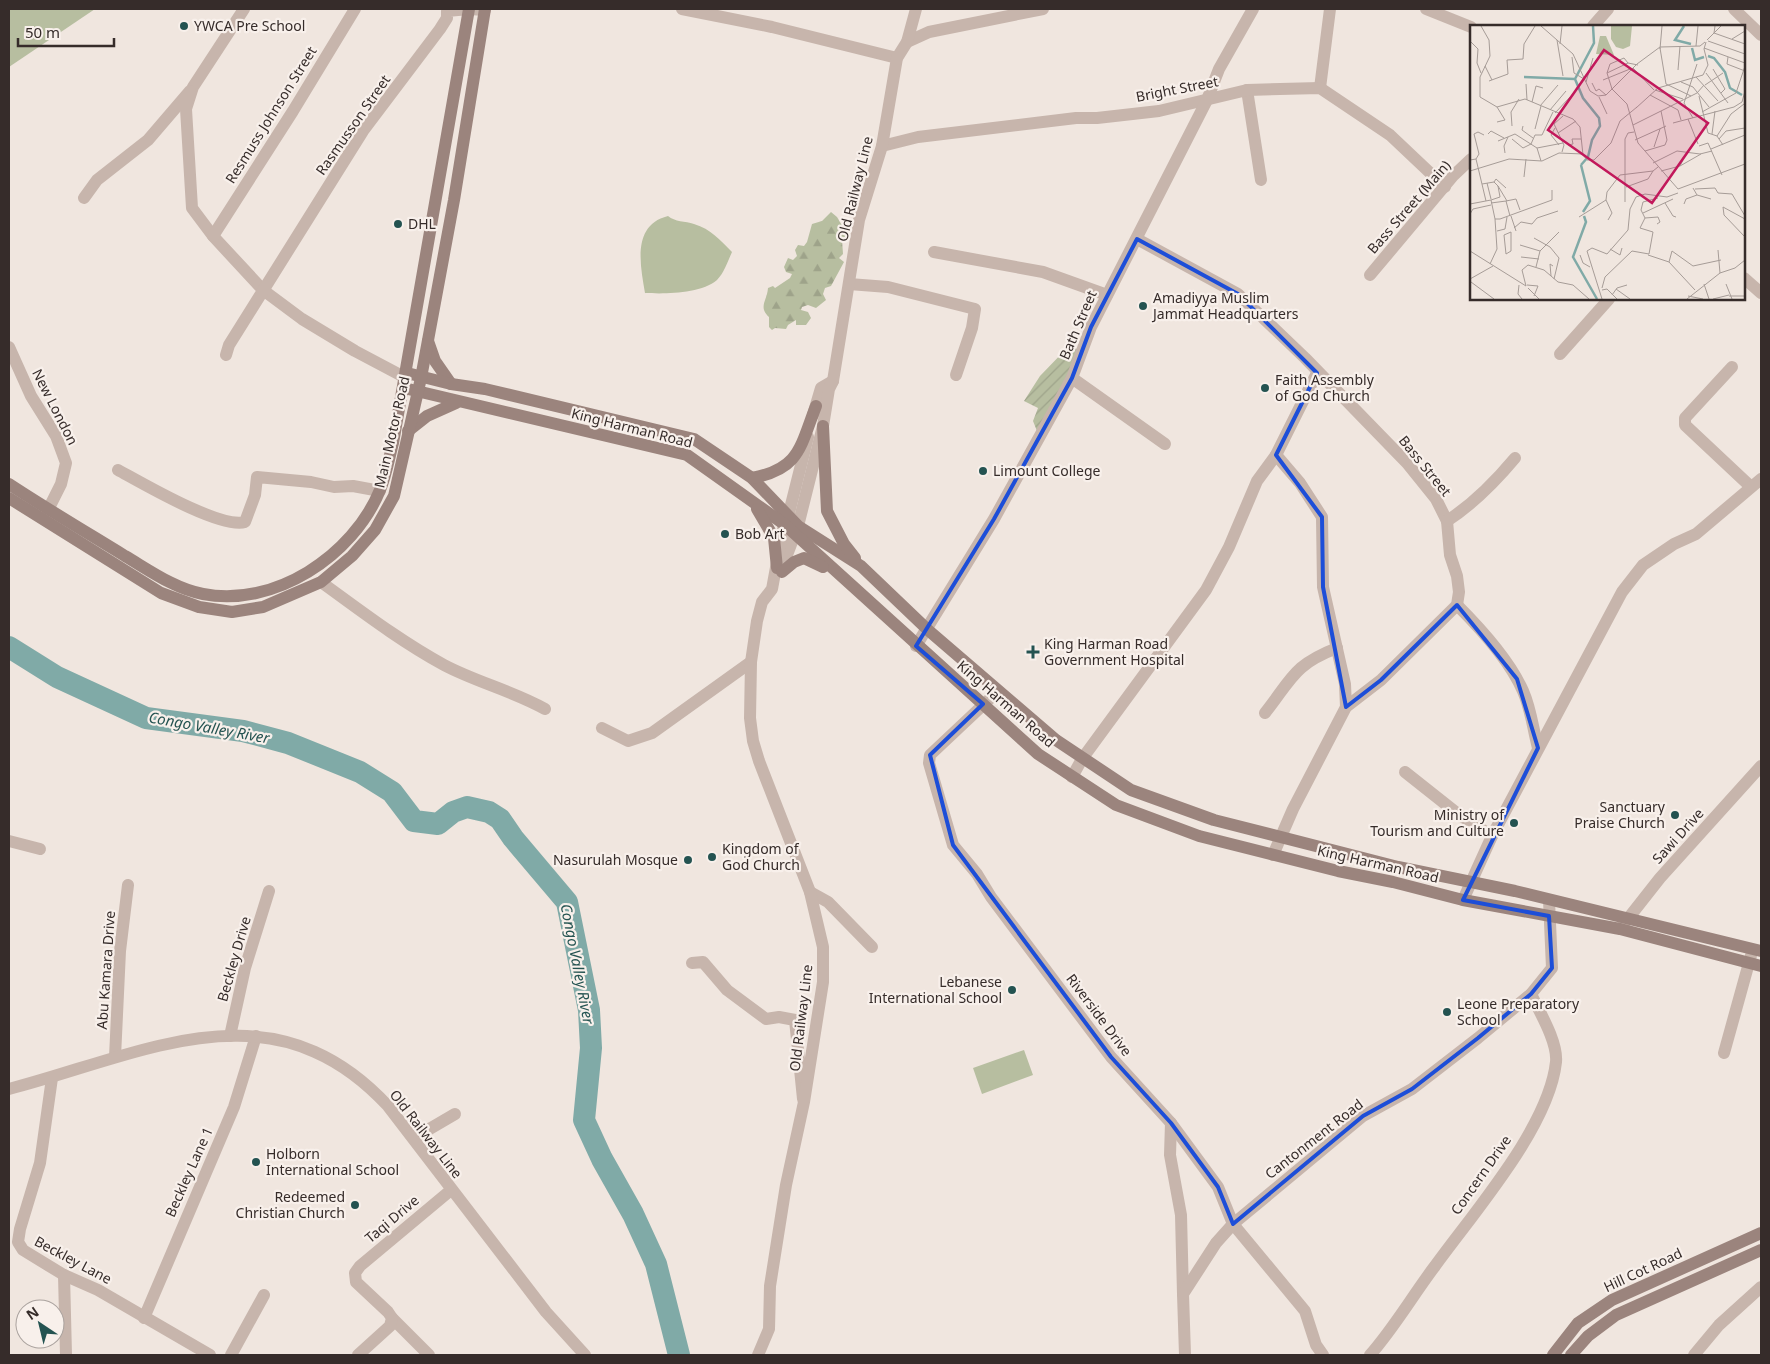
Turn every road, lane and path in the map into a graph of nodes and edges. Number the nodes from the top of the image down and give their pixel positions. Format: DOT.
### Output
graph roads {
  1 [pos="244,9"];
  2 [pos="354,9"];
  3 [pos="469,9"];
  4 [pos="682,9"];
  5 [pos="916,9"];
  6 [pos="1043,9"];
  7 [pos="1253,9"];
  8 [pos="1330,9"];
  9 [pos="1426,9"];
  10 [pos="1608,9"];
  11 [pos="1734,9"];
  12 [pos="485,10"];
  13 [pos="1594,25"];
  14 [pos="1470,27"];
  15 [pos="1761,35"];
  16 [pos="907,42"];
  17 [pos="897,58"];
  18 [pos="193,87"];
  19 [pos="1320,88"];
  20 [pos="1247,90"];
  21 [pos="1207,100"];
  22 [pos="882,146"];
  23 [pos="1470,160"];
  24 [pos="1260,180"];
  25 [pos="1445,187"];
  26 [pos="84,198"];
  27 [pos="435,200"];
  28 [pos="454,200"];
  29 [pos="213,236"];
  30 [pos="1137,239"];
  31 [pos="934,252"];
  32 [pos="1370,275"];
  33 [pos="1745,279"];
  34 [pos="849,284"];
  35 [pos="264,290"];
  36 [pos="1761,292"];
  37 [pos="1107,294"];
  38 [pos="1607,300"];
  39 [pos="426,338"];
  40 [pos="9,346"];
  41 [pos="1560,354"];
  42 [pos="226,355"];
  43 [pos="1732,367"];
  44 [pos="1318,373"];
  45 [pos="956,374"];
  46 [pos="421,378"];
  47 [pos="1072,378"];
  48 [pos="405,380"];
  49 [pos="833,381"];
  50 [pos="451,384"];
  51 [pos="417,392"];
  52 [pos="456,403"];
  53 [pos="816,406"];
  54 [pos="638,426"];
  55 [pos="823,426"];
  56 [pos="408,431"];
  57 [pos="634,443"];
  58 [pos="1165,444"];
  59 [pos="1276,456"];
  60 [pos="1515,458"];
  61 [pos="118,470"];
  62 [pos="752,478"];
  63 [pos="1761,479"];
  64 [pos="9,484"];
  65 [pos="1750,486"];
  66 [pos="380,491"];
  67 [pos="746,496"];
  68 [pos="9,498"];
  69 [pos="48,510"];
  70 [pos="1447,522"];
  71 [pos="791,525"];
  72 [pos="861,566"];
  73 [pos="779,570"];
  74 [pos="840,577"];
  75 [pos="321,582"];
  76 [pos="1457,605"];
  77 [pos="928,630"];
  78 [pos="916,646"];
  79 [pos="1337,648"];
  80 [pos="751,662"];
  81 [pos="998,691"];
  82 [pos="983,704"];
  83 [pos="1346,707"];
  84 [pos="545,709"];
  85 [pos="1265,713"];
  86 [pos="602,728"];
  87 [pos="1538,748"];
  88 [pos="1082,759"];
  89 [pos="1761,766"];
  90 [pos="1405,772"];
  91 [pos="1072,777"];
  92 [pos="1492,836"];
  93 [pos="1281,837"];
  94 [pos="9,841"];
  95 [pos="40,849"];
  96 [pos="1273,854"];
  97 [pos="1472,882"];
  98 [pos="128,884"];
  99 [pos="269,891"];
  100 [pos="810,892"];
  101 [pos="1463,900"];
  102 [pos="1550,900"];
  103 [pos="1549,916"];
  104 [pos="1629,918"];
  105 [pos="1620,929"];
  106 [pos="872,947"];
  107 [pos="1757,950"];
  108 [pos="692,963"];
  109 [pos="1755,964"];
  110 [pos="1531,994"];
  111 [pos="230,1036"];
  112 [pos="256,1036"];
  113 [pos="1724,1053"];
  114 [pos="115,1057"];
  115 [pos="52,1078"];
  116 [pos="9,1090"];
  117 [pos="804,1102"];
  118 [pos="455,1114"];
  119 [pos="1171,1123"];
  120 [pos="414,1138"];
  121 [pos="451,1190"];
  122 [pos="1233,1224"];
  123 [pos="1761,1232"];
  124 [pos="1761,1250"];
  125 [pos="64,1275"];
  126 [pos="1761,1287"];
  127 [pos="1183,1294"];
  128 [pos="264,1295"];
  129 [pos="144,1318"];
  130 [pos="392,1318"];
  131 [pos="66,1355"];
  132 [pos="210,1355"];
  133 [pos="232,1355"];
  134 [pos="358,1355"];
  135 [pos="429,1355"];
  136 [pos="583,1355"];
  137 [pos="758,1355"];
  138 [pos="1185,1355"];
  139 [pos="1323,1355"];
  140 [pos="1370,1355"];
  141 [pos="1553,1355"];
  142 [pos="1571,1355"];
  143 [pos="1694,1355"];
  1 -- 18 [label="street"];
  2 -- 29 [label="street, Resmuss Johnson Street"];
  3 -- 12 [label="street, Rasmusson Street"];
  3 -- 27 [label="main road, Main Motor Road"];
  3 -- 35 [label="street, Rasmusson Street"];
  4 -- 17 [label="street"];
  5 -- 16 [label="street, Old Railway Line"];
  6 -- 16 [label="street"];
  7 -- 21 [label="street, Bath Street"];
  8 -- 19 [label="street"];
  9 -- 14 [label="street"];
  10 -- 13 [label="street"];
  11 -- 15 [label="street"];
  12 -- 28 [label="main road, Main Motor Road"];
  16 -- 17 [label="street, Old Railway Line"];
  17 -- 22 [label="street, Old Railway Line"];
  18 -- 26 [label="street"];
  18 -- 29 [label="street"];
  19 -- 20 [label="street, Bright Street"];
  19 -- 25 [label="street"];
  20 -- 21 [label="street, Bright Street"];
  20 -- 24 [label="street"];
  21 -- 22 [label="street, Bright Street"];
  21 -- 30 [label="street, Bath Street"];
  22 -- 34 [label="street, Old Railway Line"];
  23 -- 25 [label="street, Bass Street (Main)"];
  25 -- 32 [label="street, Bass Street (Main)"];
  27 -- 28 [label="main road"];
  27 -- 48 [label="main road, Main Motor Road"];
  28 -- 39 [label="main road, Main Motor Road"];
  29 -- 35 [label="street"];
  30 -- 37 [label="street, Bath Street"];
  30 -- 44 [label="street, Bass Street"];
  31 -- 37 [label="street"];
  33 -- 36 [label="street"];
  34 -- 45 [label="street"];
  34 -- 49 [label="street, Old Railway Line"];
  35 -- 42 [label="street"];
  35 -- 48 [label="street"];
  37 -- 47 [label="street, Bath Street"];
  38 -- 41 [label="street"];
  39 -- 46 [label="main road, Main Motor Road"];
  39 -- 50 [label="main road"];
  40 -- 69 [label="street, New London"];
  43 -- 65 [label="street"];
  44 -- 59 [label="street"];
  44 -- 70 [label="street, Bass Street"];
  46 -- 48 [label="main road, King Harman Road"];
  46 -- 50 [label="main road, King Harman Road"];
  46 -- 51 [label="main road, Main Motor Road"];
  47 -- 58 [label="street"];
  47 -- 77 [label="street, Bath Street"];
  48 -- 51 [label="main road, King Harman Road"];
  48 -- 66 [label="main road, Main Motor Road"];
  49 -- 53 [label="street, Old Railway Line"];
  49 -- 55 [label="street, Old Railway Line"];
  50 -- 54 [label="main road, King Harman Road"];
  51 -- 52 [label="main road, King Harman Road"];
  51 -- 56 [label="main road, Main Motor Road"];
  52 -- 56 [label="main road"];
  52 -- 57 [label="main road, King Harman Road"];
  53 -- 62 [label="main road"];
  53 -- 71 [label="street, Old Railway Line"];
  54 -- 57 [label="main road"];
  54 -- 62 [label="main road, King Harman Road"];
  55 -- 71 [label="street, Old Railway Line"];
  55 -- 72 [label="main road"];
  56 -- 75 [label="main road, Main Motor Road"];
  57 -- 67 [label="main road, King Harman Road"];
  59 -- 79 [label="street"];
  59 -- 88 [label="street"];
  60 -- 70 [label="street"];
  61 -- 66 [label="street"];
  62 -- 71 [label="main road, King Harman Road"];
  63 -- 65 [label="street"];
  64 -- 69 [label="main road, Main Motor Road"];
  65 -- 87 [label="street"];
  66 -- 69 [label="main road, Main Motor Road"];
  67 -- 71 [label="main road, King Harman Road"];
  67 -- 73 [label="main road"];
  68 -- 75 [label="main road, Main Motor Road"];
  70 -- 76 [label="street, Bass Street"];
  71 -- 72 [label="main road, King Harman Road"];
  71 -- 73 [label="street, Old Railway Line"];
  71 -- 74 [label="main road, King Harman Road"];
  72 -- 77 [label="main road, King Harman Road"];
  73 -- 74 [label="main road"];
  73 -- 80 [label="street, Old Railway Line"];
  74 -- 78 [label="main road, King Harman Road"];
  75 -- 84 [label="street"];
  76 -- 83 [label="street"];
  76 -- 87 [label="street"];
  77 -- 78 [label="street, Bath Street"];
  77 -- 81 [label="main road, King Harman Road"];
  78 -- 82 [label="main road, King Harman Road"];
  79 -- 83 [label="street"];
  79 -- 85 [label="street"];
  80 -- 86 [label="street"];
  80 -- 100 [label="street, Old Railway Line"];
  81 -- 82 [label="street, Riverside Drive"];
  81 -- 88 [label="main road, King Harman Road"];
  82 -- 91 [label="main road, King Harman Road"];
  82 -- 119 [label="street, Riverside Drive"];
  83 -- 93 [label="street"];
  87 -- 92 [label="street"];
  88 -- 91 [label="street"];
  88 -- 93 [label="main road, King Harman Road"];
  89 -- 104 [label="street, Sawi Drive"];
  90 -- 92 [label="street"];
  91 -- 96 [label="main road, King Harman Road"];
  92 -- 97 [label="street"];
  93 -- 96 [label="street"];
  93 -- 97 [label="main road, King Harman Road"];
  94 -- 95 [label="street"];
  96 -- 101 [label="main road, King Harman Road"];
  97 -- 101 [label="street"];
  97 -- 102 [label="main road, King Harman Road"];
  98 -- 114 [label="street, Abu Kamara Drive"];
  99 -- 111 [label="street, Beckley Drive"];
  100 -- 106 [label="street"];
  100 -- 117 [label="street, Old Railway Line"];
  101 -- 103 [label="main road, King Harman Road"];
  102 -- 103 [label="street"];
  102 -- 104 [label="main road, King Harman Road"];
  103 -- 105 [label="main road, King Harman Road"];
  103 -- 110 [label="street, Cantonment Road"];
  104 -- 105 [label="street, Sawi Drive"];
  104 -- 107 [label="main road, King Harman Road"];
  105 -- 109 [label="main road, King Harman Road"];
  107 -- 109 [label="street"];
  108 -- 117 [label="street"];
  109 -- 113 [label="street"];
  110 -- 122 [label="street, Cantonment Road"];
  110 -- 140 [label="street, Concern Drive"];
  111 -- 112 [label="street, Old Railway Line"];
  111 -- 114 [label="street, Old Railway Line"];
  112 -- 120 [label="street, Old Railway Line"];
  112 -- 129 [label="street, Beckley Lane 1"];
  114 -- 115 [label="street, Old Railway Line"];
  115 -- 116 [label="street, Old Railway Line"];
  115 -- 125 [label="street, Beckley Lane"];
  117 -- 137 [label="street, Old Railway Line"];
  118 -- 120 [label="street"];
  119 -- 122 [label="street, Riverside Drive"];
  119 -- 127 [label="street"];
  120 -- 121 [label="street, Old Railway Line"];
  121 -- 130 [label="street, Taqi Drive"];
  121 -- 136 [label="street, Old Railway Line"];
  122 -- 127 [label="street, Cantonment Road"];
  122 -- 139 [label="street, Riverside Drive"];
  123 -- 141 [label="main road, Hill Cot Road"];
  124 -- 142 [label="main road"];
  125 -- 129 [label="street, Beckley Lane"];
  125 -- 131 [label="street"];
  126 -- 143 [label="street"];
  127 -- 138 [label="street"];
  128 -- 133 [label="street"];
  129 -- 132 [label="street, Beckley Lane"];
  130 -- 134 [label="street"];
  130 -- 135 [label="street"];
}
